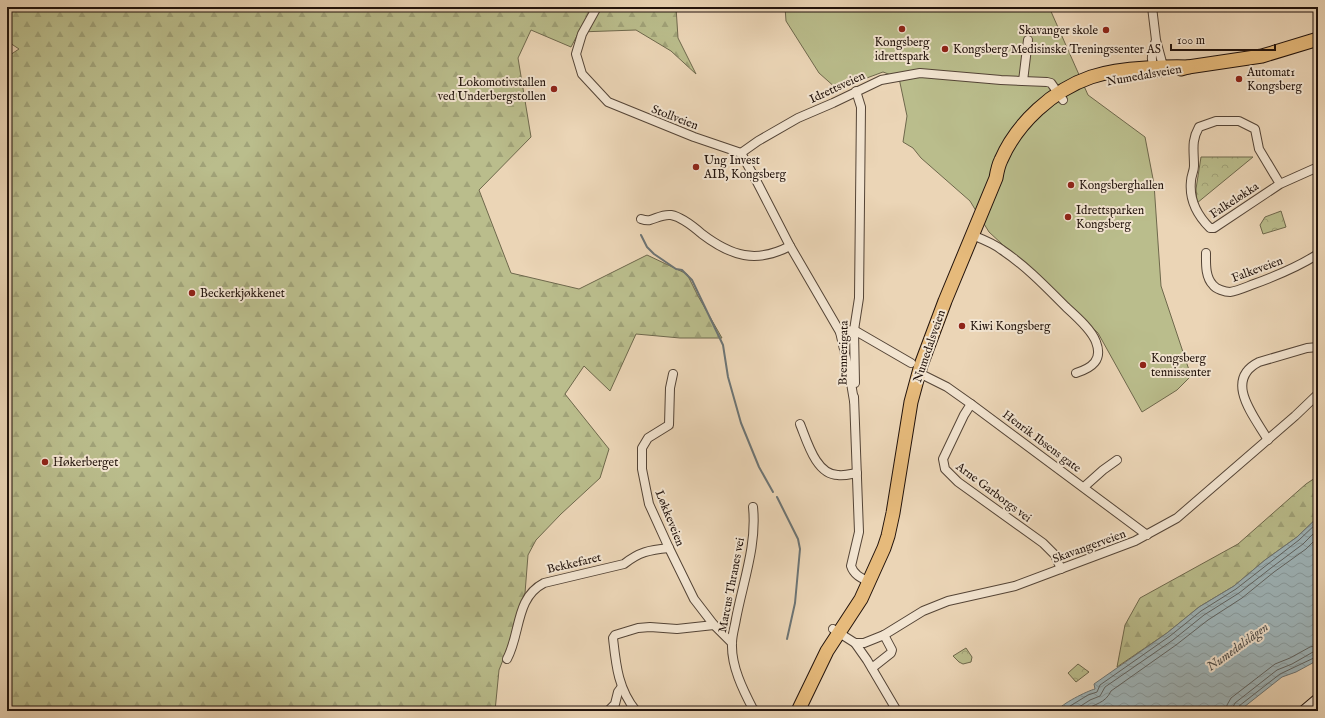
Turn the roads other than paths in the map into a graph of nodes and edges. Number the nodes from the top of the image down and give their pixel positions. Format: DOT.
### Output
graph roads {
  1 [pos="597,7"];
  2 [pos="1152,7"];
  3 [pos="1318,39"];
  4 [pos="1028,40"];
  5 [pos="1158,69"];
  6 [pos="1023,80"];
  7 [pos="856,91"];
  8 [pos="1061,97"];
  9 [pos="741,153"];
  10 [pos="1318,167"];
  11 [pos="1280,184"];
  12 [pos="641,219"];
  13 [pos="972,235"];
  14 [pos="790,246"];
  15 [pos="1206,253"];
  16 [pos="1318,254"];
  17 [pos="854,330"];
  18 [pos="840,332"];
  19 [pos="1318,347"];
  20 [pos="915,368"];
  21 [pos="1076,373"];
  22 [pos="674,374"];
  23 [pos="1318,394"];
  24 [pos="854,400"];
  25 [pos="971,404"];
  26 [pos="800,424"];
  27 [pos="1268,440"];
  28 [pos="1117,460"];
  29 [pos="857,473"];
  30 [pos="1084,488"];
  31 [pos="753,507"];
  32 [pos="1147,535"];
  33 [pos="669,548"];
  34 [pos="1061,569"];
  35 [pos="866,580"];
  36 [pos="714,625"];
  37 [pos="836,631"];
  38 [pos="884,635"];
  39 [pos="732,643"];
  40 [pos="855,643"];
  41 [pos="507,659"];
  42 [pos="872,668"];
  43 [pos="621,684"];
  44 [pos="1318,700"];
  45 [pos="799,707"];
  46 [pos="754,710"];
  47 [pos="608,711"];
  48 [pos="636,711"];
  49 [pos="897,711"];
  50 [pos="1305,711"];
  1 -- 9 [label="street, Stollveien"];
  2 -- 5 [label="street"];
  3 -- 5 [label="main road, Numedalsveien"];
  4 -- 6 [label="street"];
  5 -- 8 [label="main road, Numedalsveien"];
  6 -- 7 [label="street, Idrettsveien"];
  6 -- 8 [label="street, Idrettsveien"];
  7 -- 9 [label="street, Idrettsveien"];
  7 -- 17 [label="street, Brennerigata"];
  8 -- 13 [label="main road, Numedalsveien"];
  9 -- 14 [label="street"];
  10 -- 11 [label="street, Falkeløkka"];
  11 -- 11 [label="street, Falkeløkka"];
  12 -- 14 [label="street"];
  13 -- 20 [label="main road, Numedalsveien"];
  13 -- 21 [label="street"];
  14 -- 18 [label="street"];
  15 -- 16 [label="street, Falkeveien"];
  17 -- 18 [label="street"];
  17 -- 20 [label="street, Henrik Ibsens gate"];
  17 -- 24 [label="street, Brennerigata"];
  18 -- 24 [label="street"];
  19 -- 27 [label="street"];
  20 -- 25 [label="street, Henrik Ibsens gate"];
  20 -- 35 [label="main road, Numedalsveien"];
  22 -- 33 [label="street, Løkkeveien"];
  23 -- 27 [label="street, Skavangerveien"];
  24 -- 29 [label="street, Brennerigata"];
  25 -- 30 [label="street, Henrik Ibsens gate"];
  25 -- 34 [label="street, Arne Garborgs vei"];
  26 -- 29 [label="street"];
  27 -- 32 [label="street, Skavangerveien"];
  28 -- 30 [label="street"];
  29 -- 35 [label="street, Brennerigata"];
  30 -- 32 [label="street, Henrik Ibsens gate"];
  31 -- 39 [label="street, Marcus Thranes vei"];
  32 -- 34 [label="street, Skavangerveien"];
  33 -- 36 [label="street, Løkkeveien"];
  33 -- 41 [label="street, Bekkefaret"];
  34 -- 38 [label="street, Skavangerveien"];
  35 -- 37 [label="main road, Numedalsveien"];
  36 -- 39 [label="street, Løkkeveien"];
  36 -- 43 [label="street"];
  37 -- 40 [label="street"];
  37 -- 45 [label="main road, Numedalsveien"];
  38 -- 40 [label="street, Skavangerveien"];
  38 -- 42 [label="street"];
  39 -- 46 [label="street, Marcus Thranes vei"];
  40 -- 42 [label="street"];
  42 -- 49 [label="street"];
  43 -- 47 [label="street"];
  43 -- 48 [label="street"];
  44 -- 50 [label="main road"];
}
